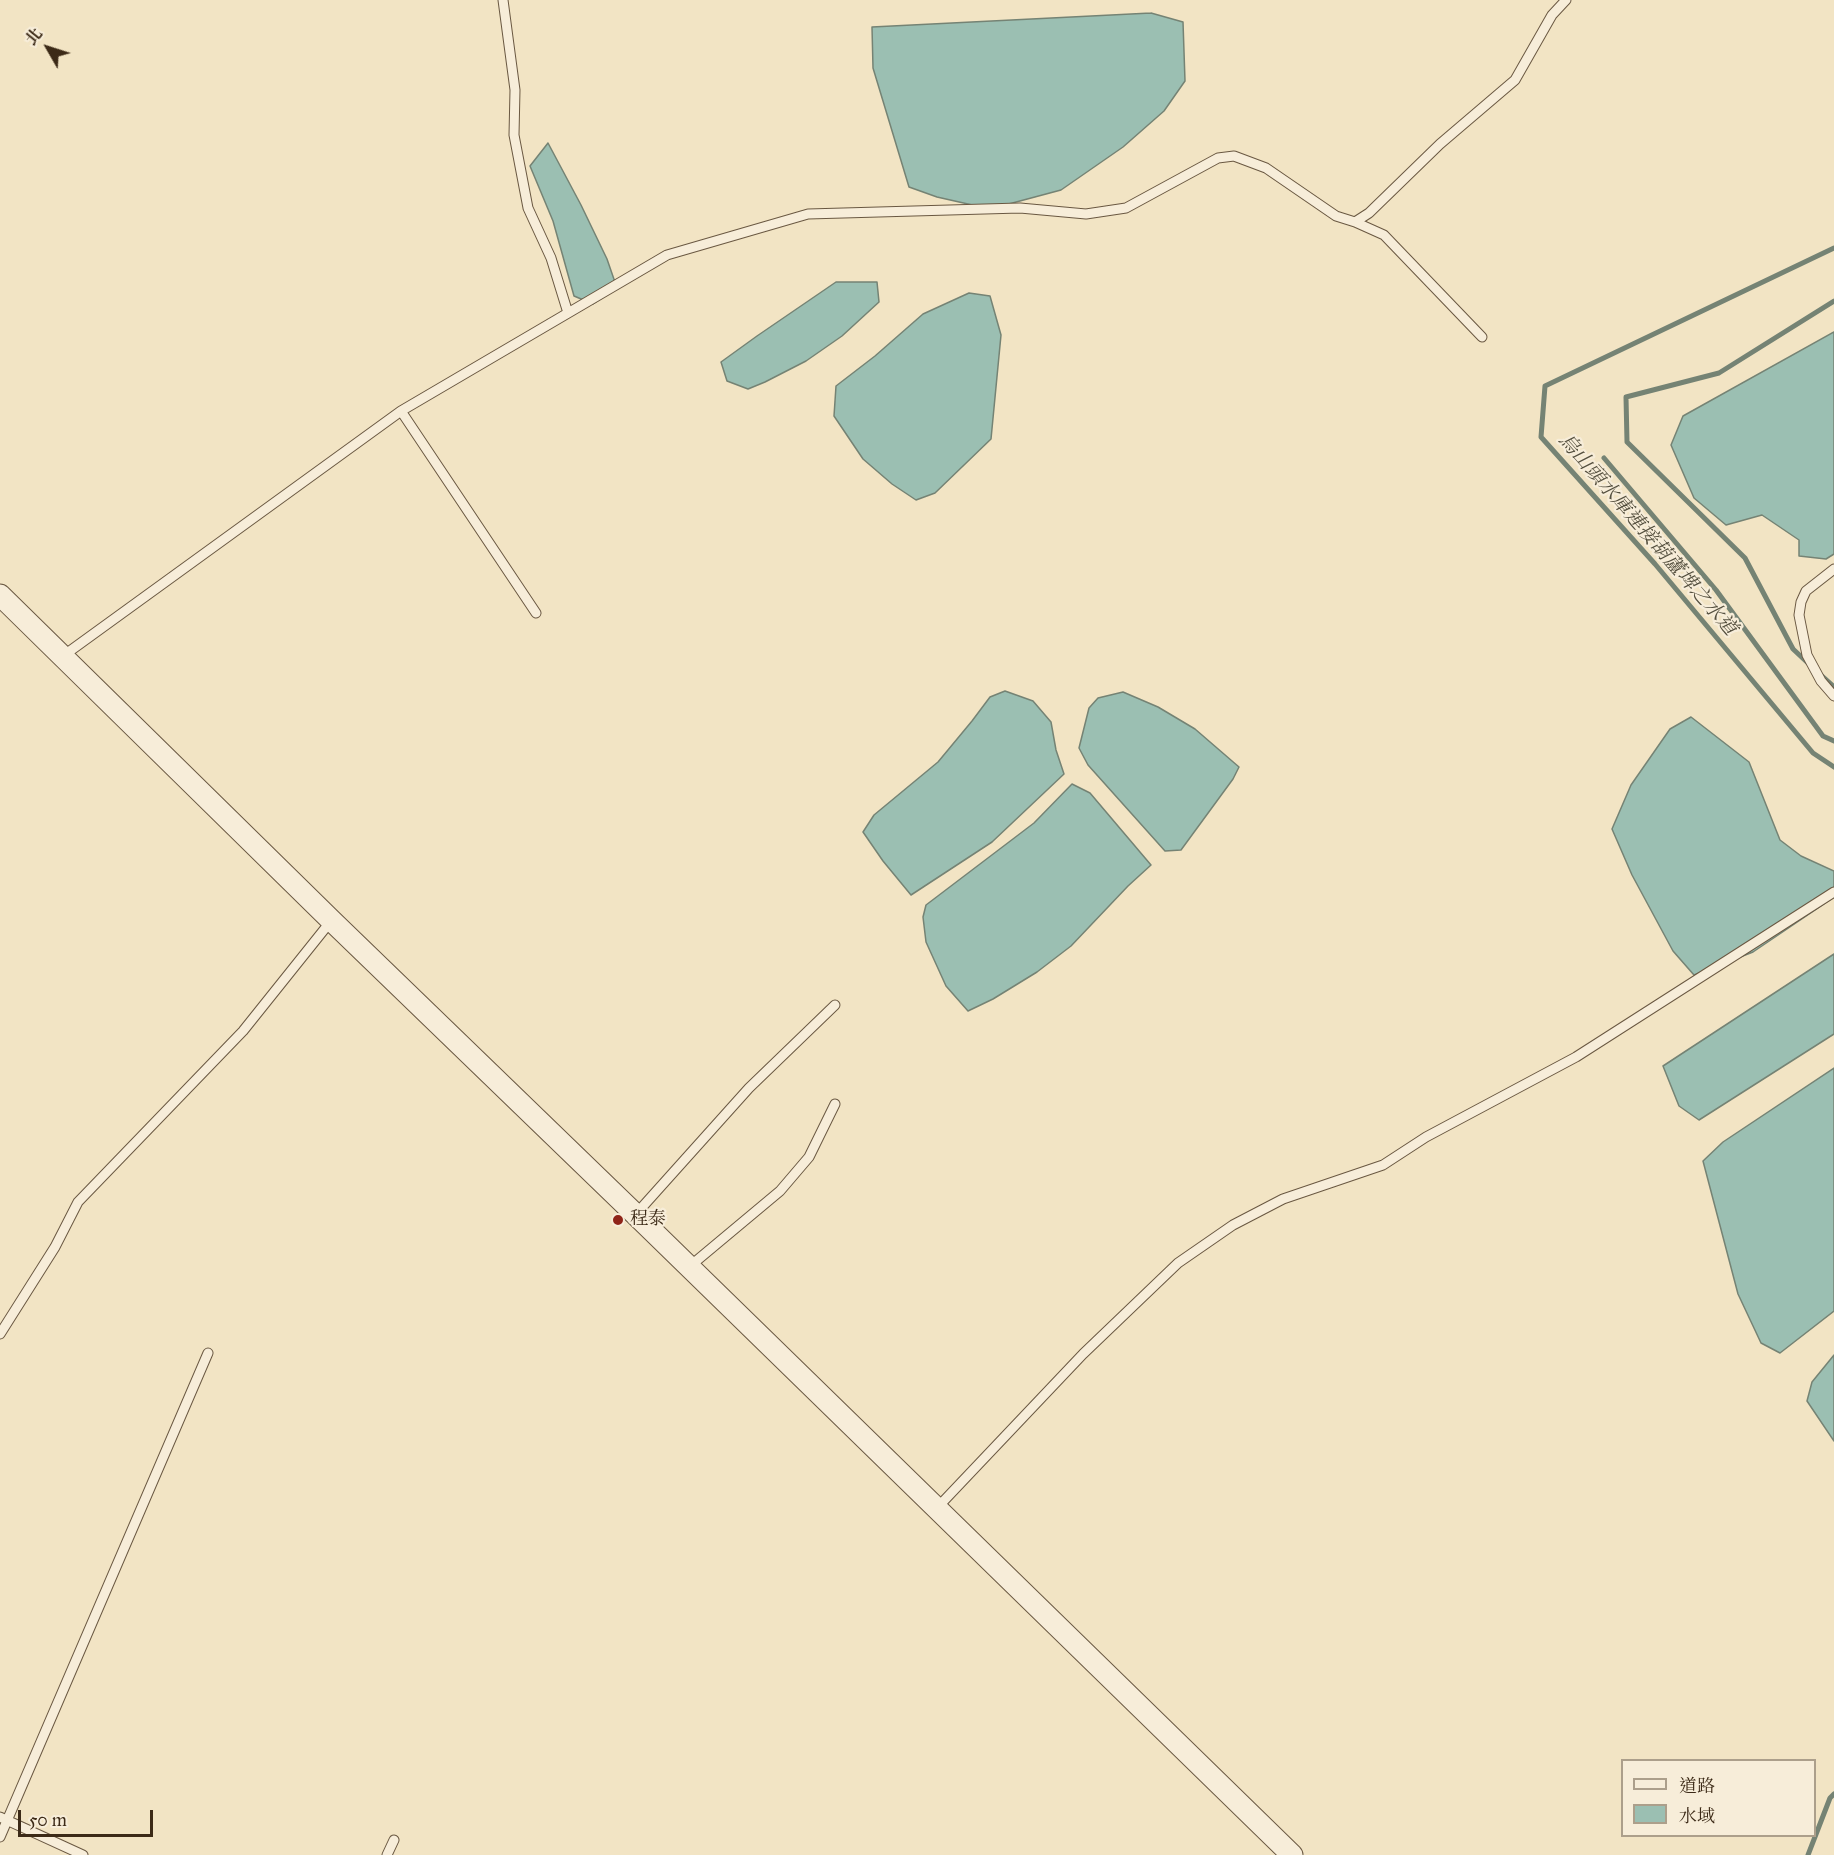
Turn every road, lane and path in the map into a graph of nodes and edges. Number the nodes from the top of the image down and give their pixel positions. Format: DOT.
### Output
graph roads {
  1 [pos="503,0"];
  2 [pos="1566,0"];
  3 [pos="1355,222"];
  4 [pos="568,313"];
  5 [pos="1482,338"];
  6 [pos="401,411"];
  7 [pos="1834,569"];
  8 [pos="0,595"];
  9 [pos="536,613"];
  10 [pos="63,656"];
  11 [pos="1834,696"];
  12 [pos="1834,892"];
  13 [pos="332,921"];
  14 [pos="835,1005"];
  15 [pos="835,1104"];
  16 [pos="635,1214"];
  17 [pos="689,1267"];
  18 [pos="0,1334"];
  19 [pos="208,1353"];
  20 [pos="937,1508"];
  21 [pos="4,1819"];
  22 [pos="0,1837"];
  23 [pos="394,1840"];
  24 [pos="83,1855"];
  25 [pos="387,1855"];
  26 [pos="1292,1855"];
  1 -- 4 [label="lane"];
  2 -- 3 [label="lane"];
  3 -- 4 [label="lane"];
  3 -- 5 [label="lane"];
  4 -- 6 [label="lane"];
  6 -- 9 [label="lane"];
  6 -- 10 [label="lane"];
  7 -- 11 [label="lane"];
  8 -- 10 [label="street"];
  10 -- 13 [label="street"];
  12 -- 20 [label="lane"];
  13 -- 16 [label="street"];
  13 -- 18 [label="lane"];
  14 -- 16 [label="lane"];
  15 -- 17 [label="lane"];
  16 -- 17 [label="street"];
  17 -- 20 [label="street"];
  19 -- 21 [label="lane"];
  20 -- 26 [label="street"];
  21 -- 22 [label="lane"];
  21 -- 24 [label="lane"];
  23 -- 25 [label="lane"];
}
